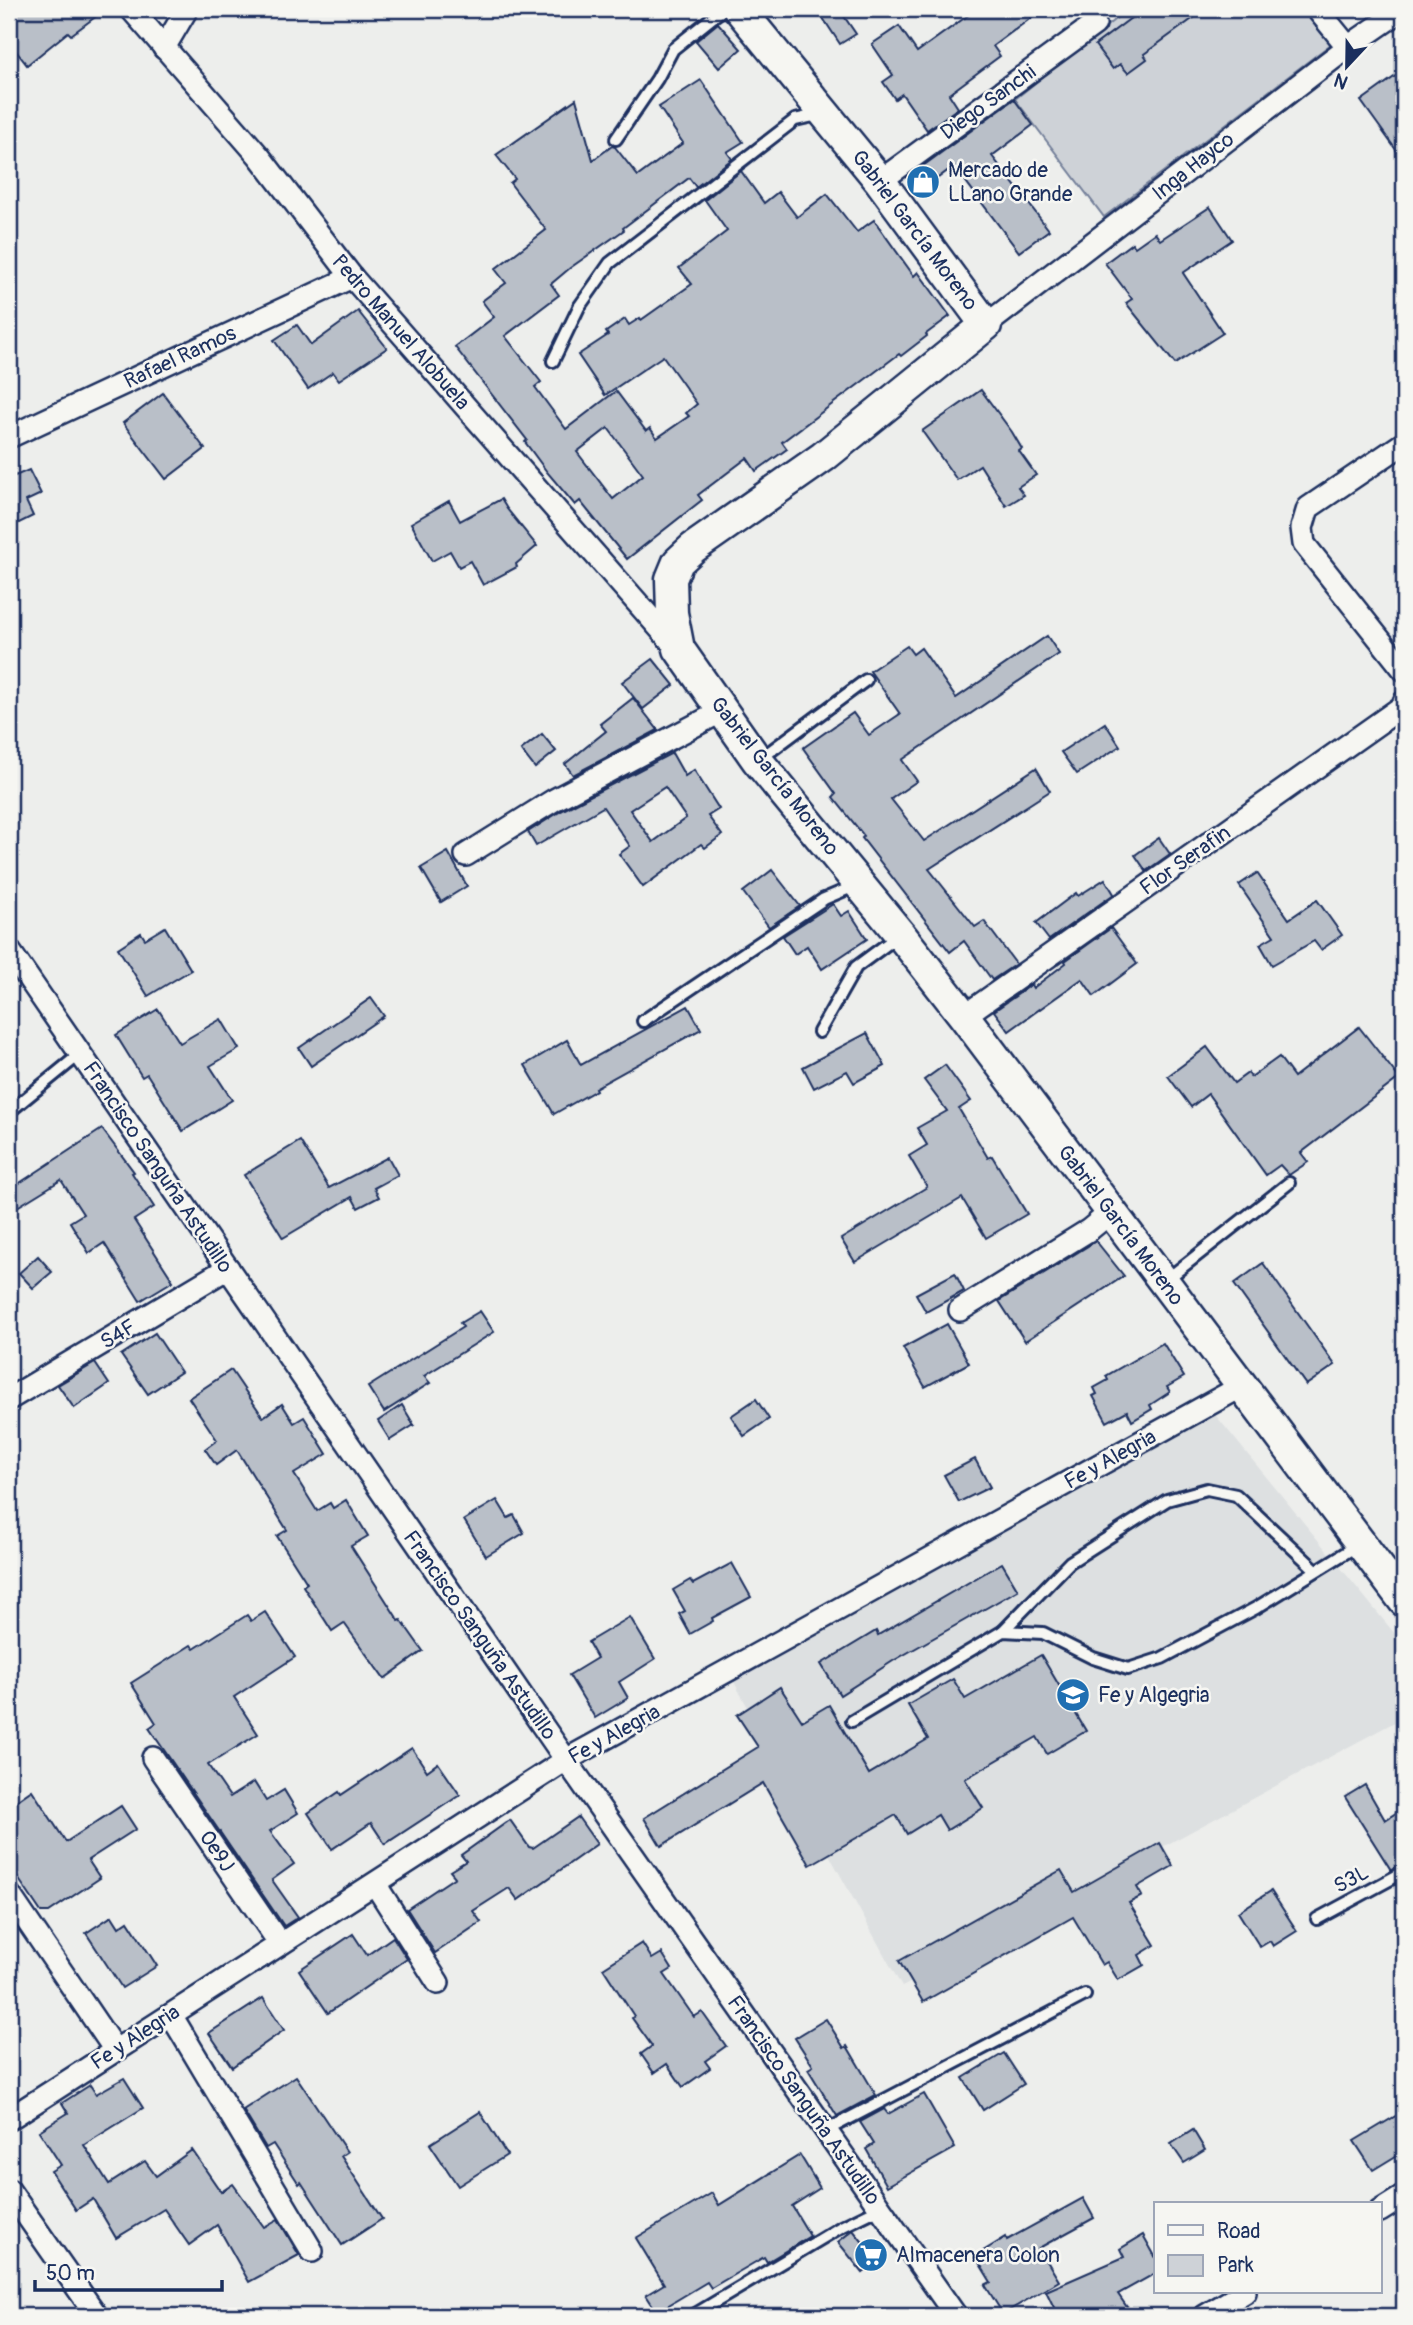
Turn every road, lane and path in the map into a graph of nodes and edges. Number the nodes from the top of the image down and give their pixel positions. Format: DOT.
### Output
graph roads {
  1 [pos="131,9"];
  2 [pos="187,9"];
  3 [pos="723,9"];
  4 [pos="739,9"];
  5 [pos="1317,9"];
  6 [pos="1403,9"];
  7 [pos="1095,24"];
  8 [pos="1349,47"];
  9 [pos="164,48"];
  10 [pos="825,113"];
  11 [pos="616,139"];
  12 [pos="880,181"];
  13 [pos="352,278"];
  14 [pos="986,325"];
  15 [pos="553,361"];
  16 [pos="9,437"];
  17 [pos="1404,443"];
  18 [pos="679,649"];
  19 [pos="1404,670"];
  20 [pos="866,680"];
  21 [pos="1404,702"];
  22 [pos="724,710"];
  23 [pos="757,760"];
  24 [pos="466,855"];
  25 [pos="859,884"];
  26 [pos="900,934"];
  27 [pos="9,950"];
  28 [pos="964,1016"];
  29 [pos="643,1021"];
  30 [pos="819,1032"];
  31 [pos="80,1054"];
  32 [pos="9,1112"];
  33 [pos="1289,1183"];
  34 [pos="1111,1212"];
  35 [pos="228,1268"];
  36 [pos="1163,1282"];
  37 [pos="960,1310"];
  38 [pos="1242,1387"];
  39 [pos="9,1399"];
  40 [pos="1360,1543"];
  41 [pos="1316,1570"];
  42 [pos="1404,1601"];
  43 [pos="1003,1631"];
  44 [pos="852,1721"];
  45 [pos="153,1758"];
  46 [pos="566,1760"];
  47 [pos="1404,1872"];
  48 [pos="375,1884"];
  49 [pos="9,1894"];
  50 [pos="1317,1919"];
  51 [pos="280,1944"];
  52 [pos="438,1983"];
  53 [pos="1085,1994"];
  54 [pos="171,2015"];
  55 [pos="115,2050"];
  56 [pos="9,2119"];
  57 [pos="825,2131"];
  58 [pos="9,2190"];
  59 [pos="1404,2196"];
  60 [pos="880,2208"];
  61 [pos="1382,2210"];
  62 [pos="312,2251"];
  63 [pos="1242,2294"];
  64 [pos="97,2316"];
  65 [pos="692,2316"];
  66 [pos="956,2316"];
  67 [pos="1205,2316"];
  1 -- 9 [label="street, Pedro Manuel Alobuela"];
  2 -- 9 [label="street"];
  3 -- 11 [label="lane"];
  4 -- 10 [label="street, Gabriel García Moreno"];
  5 -- 8 [label="street"];
  6 -- 8 [label="street, Inga Hayco"];
  7 -- 12 [label="street, Diego Sanchi"];
  8 -- 14 [label="street, Inga Hayco"];
  9 -- 13 [label="street, Pedro Manuel Alobuela"];
  10 -- 12 [label="street, Gabriel García Moreno"];
  10 -- 15 [label="lane"];
  12 -- 14 [label="street, Gabriel García Moreno"];
  13 -- 16 [label="street, Rafael Ramos"];
  13 -- 18 [label="street, Pedro Manuel Alobuela"];
  14 -- 18 [label="street, Gabriel García Moreno"];
  17 -- 19 [label="street"];
  18 -- 22 [label="street, Gabriel García Moreno"];
  20 -- 23 [label="lane"];
  21 -- 28 [label="street, Flor Serafin"];
  22 -- 23 [label="street, Gabriel García Moreno"];
  22 -- 24 [label="street"];
  23 -- 25 [label="street, Gabriel García Moreno"];
  25 -- 26 [label="street, Gabriel García Moreno"];
  25 -- 29 [label="lane"];
  26 -- 28 [label="street, Gabriel García Moreno"];
  26 -- 30 [label="lane"];
  27 -- 31 [label="street, Francisco Sanguña Astudillo"];
  28 -- 34 [label="street, Gabriel García Moreno"];
  31 -- 32 [label="lane"];
  31 -- 35 [label="street, Francisco Sanguña Astudillo"];
  33 -- 36 [label="lane"];
  34 -- 36 [label="street, Gabriel García Moreno"];
  34 -- 37 [label="street"];
  35 -- 39 [label="street, S4F"];
  35 -- 46 [label="street, Francisco Sanguña Astudillo"];
  36 -- 38 [label="street, Gabriel García Moreno"];
  38 -- 40 [label="street, Gabriel García Moreno"];
  38 -- 46 [label="street, Fe y Alegria"];
  40 -- 41 [label="lane"];
  40 -- 42 [label="street, Gabriel García Moreno"];
  41 -- 43 [label="lane"];
  41 -- 43 [label="lane"];
  43 -- 44 [label="lane"];
  45 -- 51 [label="street, Oe9J"];
  46 -- 48 [label="street, Fe y Alegria"];
  46 -- 57 [label="street, Francisco Sanguña Astudillo"];
  47 -- 50 [label="lane, S3L"];
  48 -- 51 [label="street, Fe y Alegria"];
  48 -- 52 [label="street"];
  49 -- 55 [label="street"];
  51 -- 54 [label="street, Fe y Alegria"];
  53 -- 57 [label="lane"];
  54 -- 55 [label="street, Fe y Alegria"];
  54 -- 62 [label="street"];
  55 -- 56 [label="street, Fe y Alegria"];
  57 -- 60 [label="street, Francisco Sanguña Astudillo"];
  58 -- 64 [label="street"];
  59 -- 61 [label="street"];
  60 -- 65 [label="lane"];
  60 -- 66 [label="street, Francisco Sanguña Astudillo"];
  63 -- 67 [label="street"];
}
